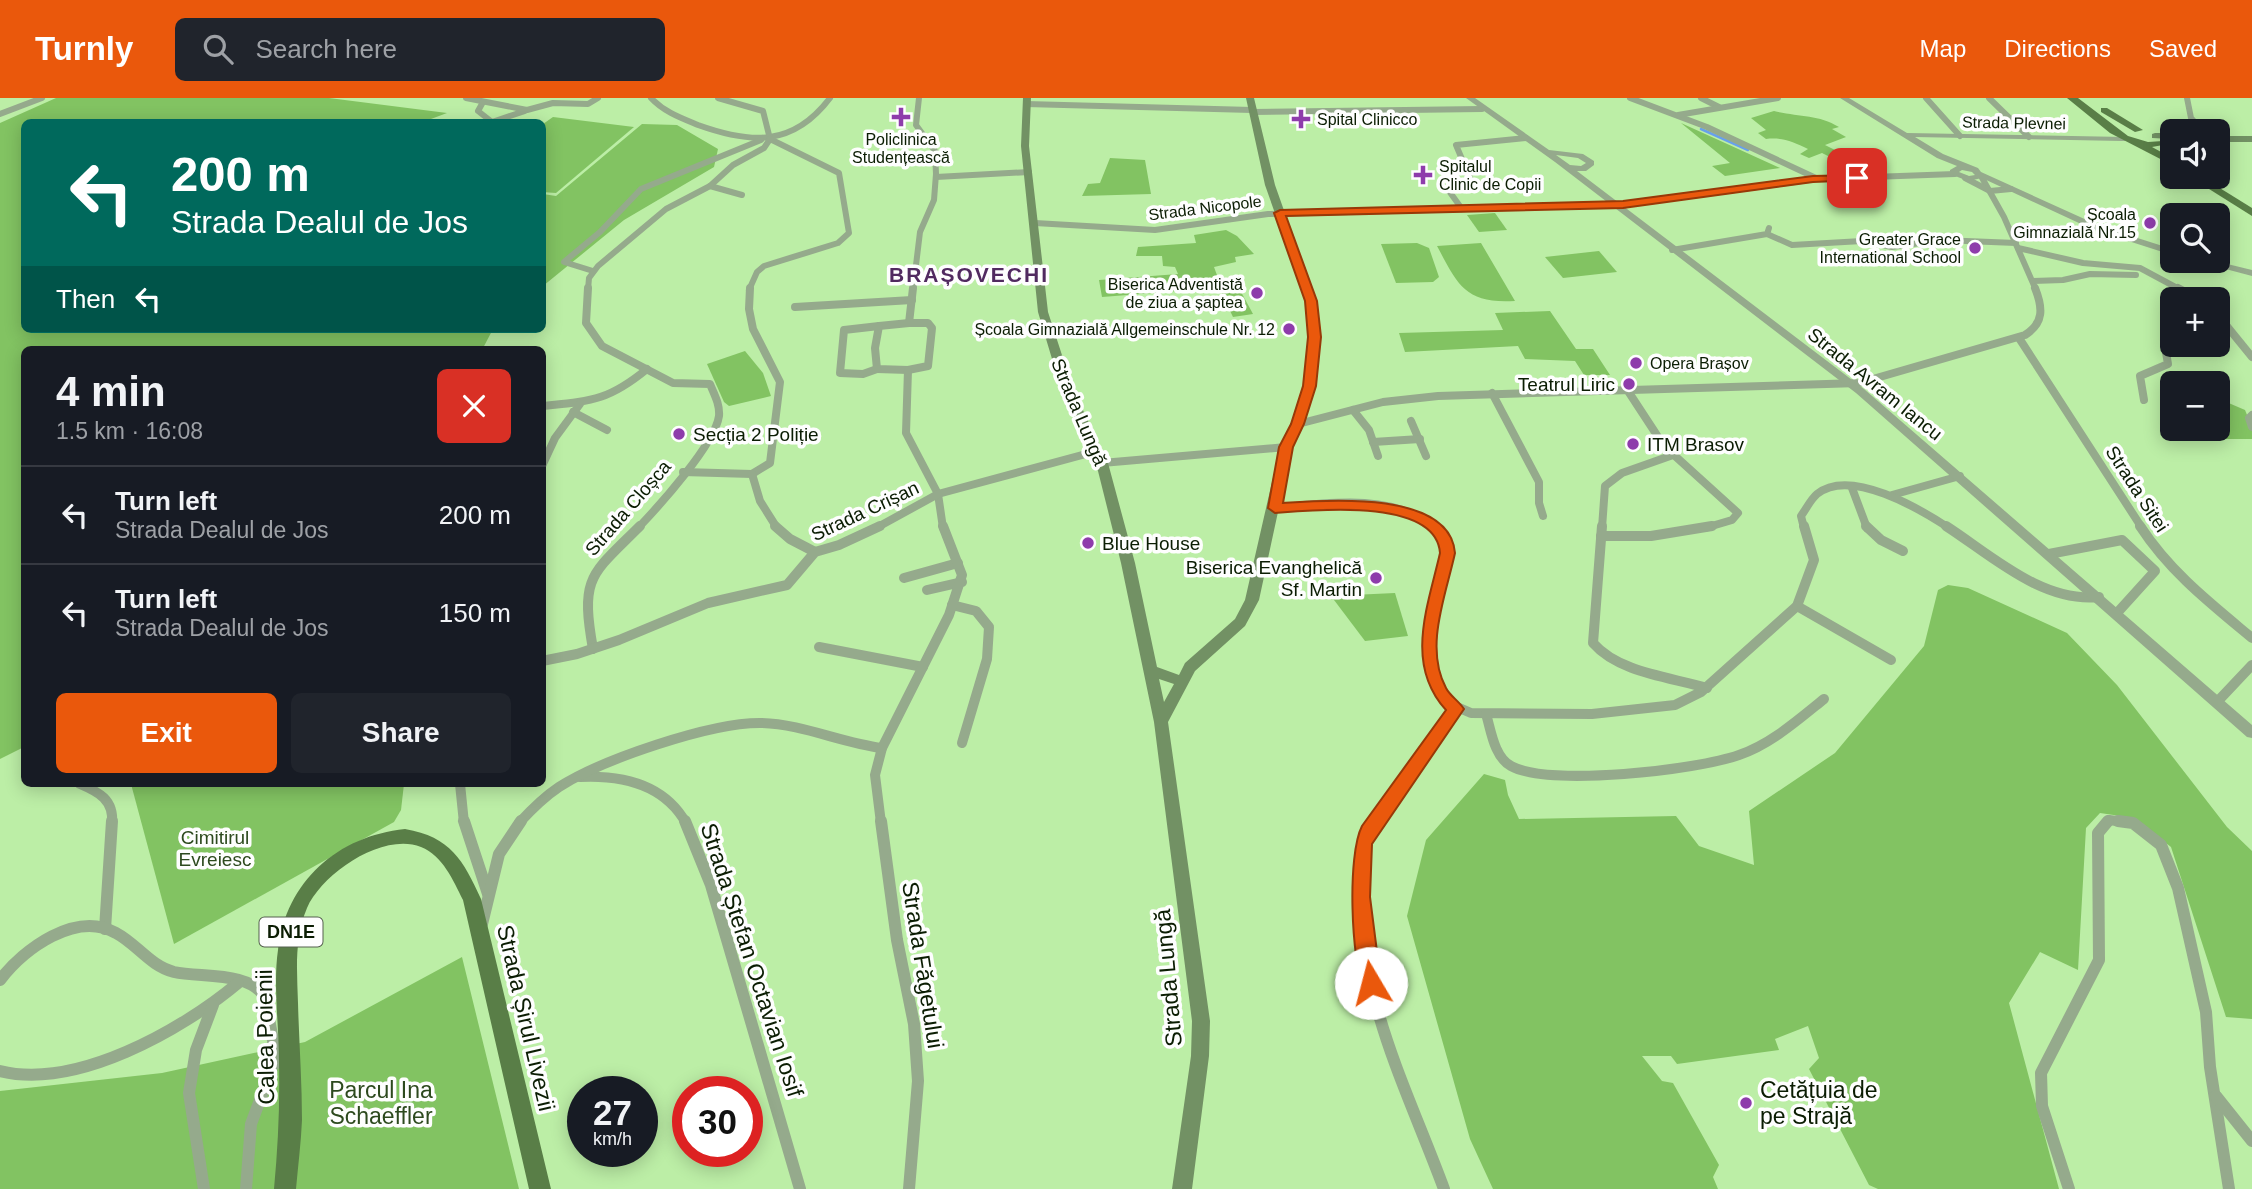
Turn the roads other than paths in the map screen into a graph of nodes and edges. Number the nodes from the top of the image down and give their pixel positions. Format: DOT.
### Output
graph roads {
  1 [pos="42,98"];
  2 [pos="466,98"];
  3 [pos="598,98"];
  4 [pos="651,98"];
  5 [pos="719,98"];
  6 [pos="830,98"];
  7 [pos="919,98"];
  8 [pos="1250,98"];
  9 [pos="1470,98"];
  10 [pos="1630,98"];
  11 [pos="1701,98"];
  12 [pos="1772,98"];
  13 [pos="1778,98"];
  14 [pos="1844,98"];
  15 [pos="1926,98"];
  16 [pos="1989,98"];
  17 [pos="2072,98"];
  18 [pos="2084,98"];
  19 [pos="2187,98"];
  20 [pos="1026,101"];
  21 [pos="483,102"];
  22 [pos="1719,107"];
  23 [pos="1482,109"];
  24 [pos="527,110"];
  25 [pos="1253,111"];
  26 [pos="0,114"];
  27 [pos="1676,115"];
  28 [pos="488,119"];
  29 [pos="501,119"];
  30 [pos="522,119"];
  31 [pos="2193,119"];
  32 [pos="2138,130"];
  33 [pos="1906,135"];
  34 [pos="1960,136"];
  35 [pos="2119,136"];
  36 [pos="2029,137"];
  37 [pos="1526,138"];
  38 [pos="2160,138"];
  39 [pos="770,139"];
  40 [pos="2230,139"];
  41 [pos="2252,139"];
  42 [pos="761,140"];
  43 [pos="2160,140"];
  44 [pos="2140,145"];
  45 [pos="1543,149"];
  46 [pos="1569,155"];
  47 [pos="1940,156"];
  48 [pos="2160,156"];
  49 [pos="1561,164"];
  50 [pos="1968,168"];
  51 [pos="1583,169"];
  52 [pos="1029,172"];
  53 [pos="1954,173"];
  54 [pos="1980,175"];
  55 [pos="936,177"];
  56 [pos="1817,178"];
  57 [pos="1967,179"];
  58 [pos="1584,181"];
  59 [pos="710,186"];
  60 [pos="1989,188"];
  61 [pos="2214,189"];
  62 [pos="2011,190"];
  63 [pos="742,195"];
  64 [pos="1615,205"];
  65 [pos="1462,209"];
  66 [pos="1280,213"];
  67 [pos="2252,213"];
  68 [pos="1035,223"];
  69 [pos="2017,246"];
  70 [pos="2160,248"];
  71 [pos="1672,250"];
  72 [pos="2230,267"];
  73 [pos="593,271"];
  74 [pos="2252,273"];
  75 [pos="2136,275"];
  76 [pos="2033,281"];
  77 [pos="2175,287"];
  78 [pos="912,300"];
  79 [pos="795,307"];
  80 [pos="909,323"];
  81 [pos="878,327"];
  82 [pos="2230,330"];
  83 [pos="2019,338"];
  84 [pos="2167,357"];
  85 [pos="2252,357"];
  86 [pos="647,369"];
  87 [pos="877,369"];
  88 [pos="908,370"];
  89 [pos="1851,384"];
  90 [pos="1628,391"];
  91 [pos="1492,393"];
  92 [pos="2144,400"];
  93 [pos="580,404"];
  94 [pos="546,406"];
  95 [pos="1353,410"];
  96 [pos="573,412"];
  97 [pos="2252,415"];
  98 [pos="1411,421"];
  99 [pos="1298,424"];
  100 [pos="2252,427"];
  101 [pos="607,430"];
  102 [pos="1420,439"];
  103 [pos="1373,442"];
  104 [pos="1286,447"];
  105 [pos="1097,451"];
  106 [pos="1673,455"];
  107 [pos="1378,456"];
  108 [pos="1426,456"];
  109 [pos="546,457"];
  110 [pos="1102,463"];
  111 [pos="683,472"];
  112 [pos="752,474"];
  113 [pos="1960,476"];
  114 [pos="1852,488"];
  115 [pos="938,495"];
  116 [pos="1892,495"];
  117 [pos="1275,508"];
  118 [pos="1543,516"];
  119 [pos="1601,536"];
  120 [pos="1903,551"];
  121 [pos="815,552"];
  122 [pos="2049,554"];
  123 [pos="958,563"];
  124 [pos="904,578"];
  125 [pos="962,582"];
  126 [pos="927,590"];
  127 [pos="2098,597"];
  128 [pos="952,605"];
  129 [pos="1797,606"];
  130 [pos="2117,613"];
  131 [pos="2252,638"];
  132 [pos="818,647"];
  133 [pos="593,649"];
  134 [pos="546,660"];
  135 [pos="1891,660"];
  136 [pos="2252,665"];
  137 [pos="923,667"];
  138 [pos="1150,670"];
  139 [pos="1181,681"];
  140 [pos="1707,688"];
  141 [pos="1824,699"];
  142 [pos="2218,701"];
  143 [pos="1455,709"];
  144 [pos="1486,714"];
  145 [pos="1161,722"];
  146 [pos="2252,733"];
  147 [pos="962,743"];
  148 [pos="882,748"];
  149 [pos="580,777"];
  150 [pos="87,787"];
  151 [pos="460,787"];
  152 [pos="480,897"];
  153 [pos="105,929"];
  154 [pos="0,980"];
  155 [pos="238,983"];
  156 [pos="213,1005"];
  157 [pos="283,1064"];
  158 [pos="0,1071"];
  159 [pos="2214,1093"];
  160 [pos="2252,1141"];
  161 [pos="204,1189"];
  162 [pos="246,1189"];
  163 [pos="285,1189"];
  164 [pos="540,1189"];
  165 [pos="800,1189"];
  166 [pos="909,1189"];
  167 [pos="1182,1189"];
  168 [pos="1444,1189"];
  169 [pos="2069,1189"];
  170 [pos="2229,1189"];
  1 -- 26 [label="street"];
  2 -- 21 [label="street"];
  3 -- 24 [label="street"];
  4 -- 42 [label="street"];
  5 -- 39 [label="street"];
  6 -- 39 [label="street"];
  7 -- 55 [label="street"];
  8 -- 25 [label="main road"];
  9 -- 23 [label="street, Strada Avram Iancu"];
  10 -- 27 [label="street"];
  11 -- 22 [label="street"];
  12 -- 13 [label="street"];
  12 -- 22 [label="street"];
  14 -- 33 [label="street"];
  15 -- 34 [label="street"];
  16 -- 36 [label="street"];
  17 -- 35 [label="main road"];
  18 -- 32 [label="main road"];
  19 -- 31 [label="street"];
  20 -- 25 [label="street"];
  20 -- 52 [label="main road, Strada Lungă"];
  21 -- 24 [label="street"];
  21 -- 28 [label="street"];
  22 -- 27 [label="street"];
  23 -- 25 [label="street"];
  23 -- 37 [label="street, Strada Avram Iancu"];
  24 -- 29 [label="street"];
  24 -- 30 [label="street"];
  25 -- 66 [label="main road"];
  27 -- 56 [label="street"];
  32 -- 35 [label="main road"];
  32 -- 38 [label="main road"];
  33 -- 34 [label="street, Strada Plevnei"];
  33 -- 47 [label="street"];
  34 -- 36 [label="street, Strada Plevnei"];
  35 -- 36 [label="street, Strada Plevnei"];
  35 -- 44 [label="main road"];
  37 -- 45 [label="street, Strada Avram Iancu"];
  37 -- 65 [label="street"];
  39 -- 42 [label="street"];
  39 -- 59 [label="street"];
  39 -- 112 [label="street"];
  40 -- 41 [label="main road"];
  42 -- 73 [label="street"];
  43 -- 44 [label="main road"];
  44 -- 48 [label="main road"];
  45 -- 46 [label="street, Strada Avram Iancu"];
  45 -- 49 [label="street, Strada Avram Iancu"];
  46 -- 49 [label="street"];
  46 -- 51 [label="street"];
  47 -- 50 [label="street"];
  47 -- 53 [label="street"];
  49 -- 51 [label="street"];
  49 -- 58 [label="street, Strada Avram Iancu"];
  50 -- 53 [label="street"];
  50 -- 54 [label="street"];
  51 -- 58 [label="street"];
  52 -- 55 [label="street"];
  52 -- 68 [label="main road, Strada Lungă"];
  53 -- 56 [label="street, Strada Nicopole"];
  53 -- 57 [label="street"];
  54 -- 57 [label="street"];
  54 -- 60 [label="street"];
  54 -- 62 [label="street"];
  55 -- 78 [label="street"];
  56 -- 64 [label="street, Strada Nicopole"];
  57 -- 60 [label="street"];
  58 -- 64 [label="street, Strada Avram Iancu"];
  59 -- 63 [label="street"];
  59 -- 73 [label="street"];
  60 -- 62 [label="street"];
  60 -- 69 [label="street"];
  61 -- 67 [label="main road"];
  62 -- 70 [label="street"];
  64 -- 65 [label="street, Strada Nicopole"];
  64 -- 71 [label="street, Strada Avram Iancu"];
  65 -- 66 [label="street, Strada Nicopole"];
  66 -- 68 [label="street, Strada Nicopole"];
  66 -- 99 [label="main road"];
  68 -- 105 [label="main road, Strada Lungă"];
  69 -- 71 [label="street"];
  69 -- 76 [label="street"];
  69 -- 77 [label="street"];
  71 -- 89 [label="street, Strada Avram Iancu"];
  72 -- 74 [label="street"];
  73 -- 86 [label="street, Strada Cloșca"];
  75 -- 76 [label="street"];
  76 -- 83 [label="street"];
  78 -- 79 [label="street"];
  78 -- 80 [label="street"];
  80 -- 81 [label="street"];
  80 -- 88 [label="street"];
  81 -- 87 [label="street"];
  81 -- 87 [label="street"];
  82 -- 85 [label="street"];
  83 -- 89 [label="street"];
  83 -- 131 [label="street, Strada Sitei"];
  84 -- 92 [label="street"];
  86 -- 93 [label="street"];
  86 -- 111 [label="street, Strada Cloșca"];
  87 -- 88 [label="street"];
  88 -- 115 [label="street"];
  89 -- 90 [label="street"];
  89 -- 113 [label="street, Strada Avram Iancu"];
  90 -- 91 [label="street"];
  90 -- 106 [label="street"];
  91 -- 95 [label="street"];
  91 -- 118 [label="street"];
  93 -- 94 [label="street"];
  93 -- 96 [label="street"];
  95 -- 99 [label="street"];
  95 -- 103 [label="street"];
  96 -- 101 [label="street"];
  96 -- 109 [label="street"];
  97 -- 100 [label="street"];
  98 -- 102 [label="street"];
  99 -- 104 [label="main road"];
  102 -- 103 [label="street"];
  102 -- 108 [label="street"];
  103 -- 107 [label="street"];
  104 -- 110 [label="street"];
  104 -- 117 [label="main road"];
  105 -- 110 [label="main road, Strada Lungă"];
  105 -- 115 [label="street, Strada Crișan"];
  106 -- 119 [label="street"];
  106 -- 119 [label="street"];
  110 -- 138 [label="main road, Strada Lungă"];
  111 -- 112 [label="street"];
  111 -- 133 [label="street, Strada Cloșca"];
  112 -- 121 [label="street"];
  113 -- 116 [label="street"];
  113 -- 122 [label="street, Strada Avram Iancu"];
  114 -- 116 [label="street"];
  114 -- 120 [label="street"];
  114 -- 129 [label="street"];
  115 -- 121 [label="street, Strada Crișan"];
  115 -- 123 [label="street"];
  116 -- 127 [label="street"];
  117 -- 139 [label="main road"];
  117 -- 143 [label="street"];
  119 -- 140 [label="street"];
  121 -- 133 [label="street, Strada Crișan"];
  122 -- 127 [label="street, Strada Avram Iancu"];
  122 -- 130 [label="street"];
  123 -- 124 [label="street"];
  123 -- 125 [label="street"];
  125 -- 126 [label="street"];
  125 -- 128 [label="street, Strada Făgetului"];
  127 -- 130 [label="street, Strada Avram Iancu"];
  128 -- 137 [label="street, Strada Făgetului"];
  128 -- 147 [label="street"];
  129 -- 135 [label="street"];
  129 -- 140 [label="street"];
  130 -- 142 [label="street, Strada Avram Iancu"];
  132 -- 137 [label="street"];
  133 -- 134 [label="street, Strada Crișan"];
  136 -- 142 [label="street"];
  137 -- 148 [label="street, Strada Făgetului"];
  138 -- 139 [label="main road"];
  138 -- 145 [label="main road, Strada Lungă"];
  139 -- 145 [label="main road"];
  140 -- 144 [label="street"];
  141 -- 144 [label="street"];
  142 -- 146 [label="street, Strada Avram Iancu"];
  143 -- 144 [label="street"];
  143 -- 168 [label="street"];
  145 -- 167 [label="main road, Strada Lungă"];
  148 -- 149 [label="street"];
  148 -- 166 [label="street, Strada Făgetului"];
  149 -- 152 [label="street"];
  149 -- 165 [label="street, Strada Ștefan Octavian Iosif"];
  150 -- 153 [label="street"];
  151 -- 152 [label="street"];
  152 -- 157 [label="main road, Calea Poienii / DN1E"];
  152 -- 164 [label="main road, Strada Șirul Livezii / DN1E"];
  153 -- 154 [label="street"];
  153 -- 155 [label="street"];
  155 -- 156 [label="street"];
  155 -- 157 [label="street"];
  156 -- 158 [label="street"];
  156 -- 161 [label="street"];
  157 -- 162 [label="street"];
  157 -- 163 [label="main road, Calea Poienii / DN1E"];
  159 -- 160 [label="street"];
  159 -- 169 [label="street"];
  159 -- 170 [label="street"];
}
